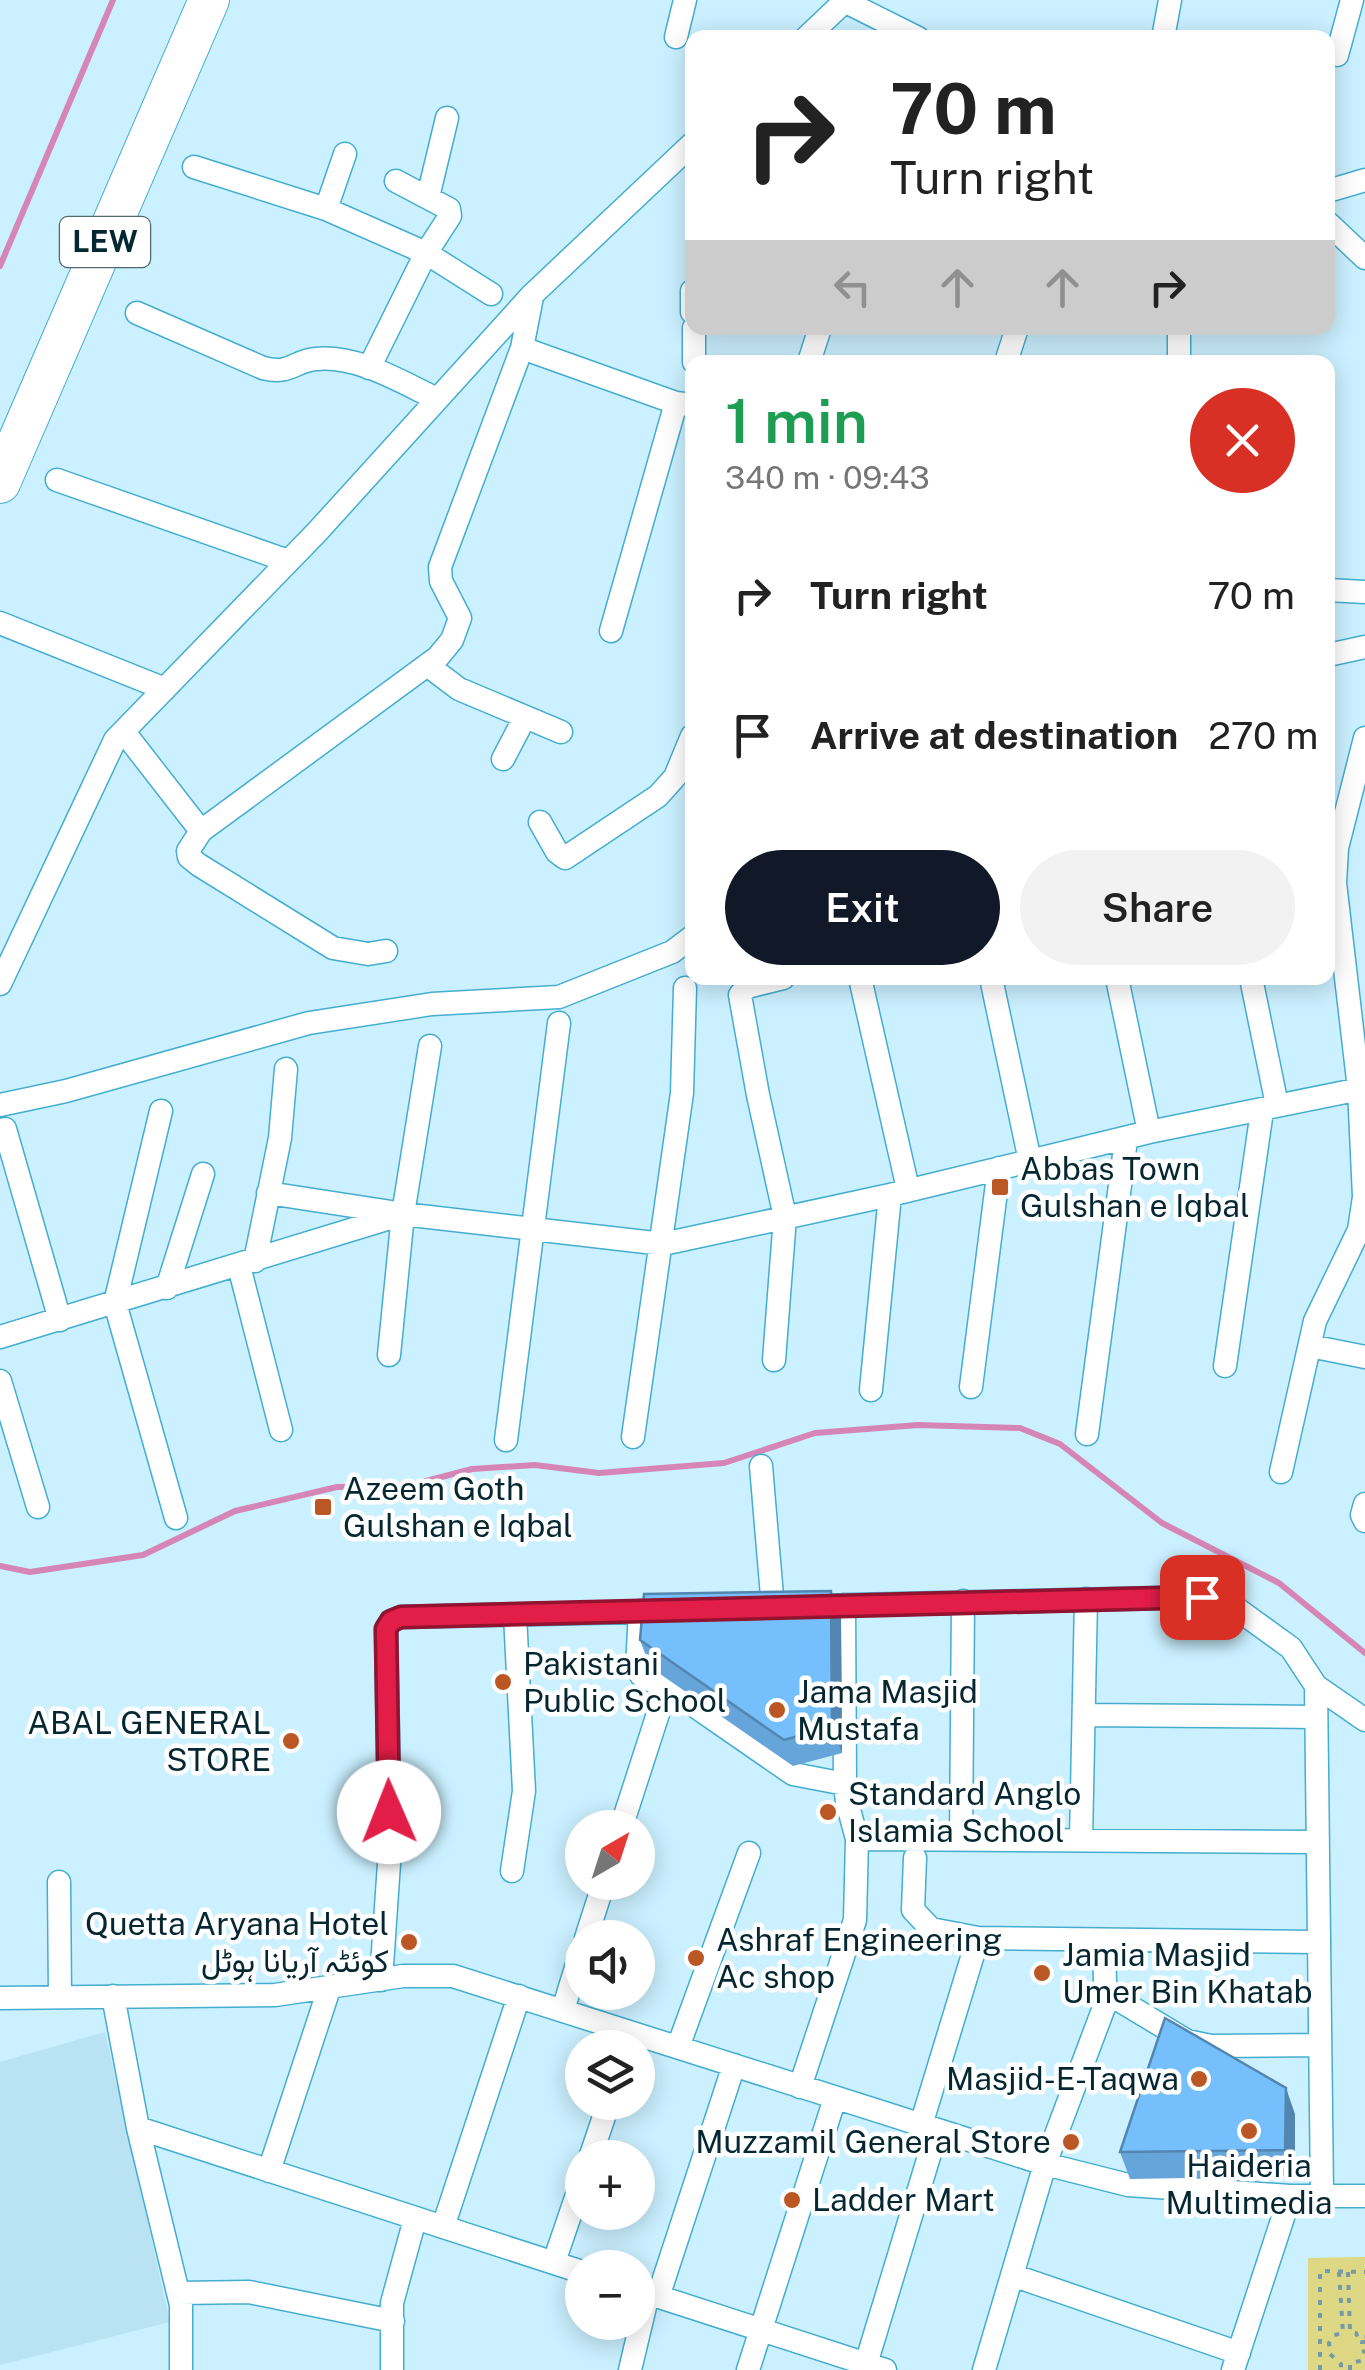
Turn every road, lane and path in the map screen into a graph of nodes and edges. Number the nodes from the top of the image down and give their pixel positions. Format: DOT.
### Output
graph roads {
  1 [pos="210,0"];
  2 [pos="684,0"];
  3 [pos="1170,0"];
  4 [pos="1352,0"];
  5 [pos="839,11"];
  6 [pos="816,30"];
  7 [pos="895,30"];
  8 [pos="1164,30"];
  9 [pos="676,37"];
  10 [pos="1338,55"];
  11 [pos="447,118"];
  12 [pos="685,151"];
  13 [pos="344,154"];
  14 [pos="194,166"];
  15 [pos="1365,180"];
  16 [pos="396,182"];
  17 [pos="1335,189"];
  18 [pos="428,196"];
  19 [pos="326,209"];
  20 [pos="1335,230"];
  21 [pos="426,252"];
  22 [pos="1365,258"];
  23 [pos="491,294"];
  24 [pos="532,294"];
  25 [pos="137,313"];
  26 [pos="522,348"];
  27 [pos="368,368"];
  28 [pos="437,399"];
  29 [pos="685,404"];
  30 [pos="685,407"];
  31 [pos="57,480"];
  32 [pos="0,483"];
  33 [pos="288,561"];
  34 [pos="1335,590"];
  35 [pos="1365,592"];
  36 [pos="0,623"];
  37 [pos="611,630"];
  38 [pos="1365,646"];
  39 [pos="1335,653"];
  40 [pos="427,665"];
  41 [pos="165,689"];
  42 [pos="524,716"];
  43 [pos="124,732"];
  44 [pos="560,732"];
  45 [pos="1365,738"];
  46 [pos="685,753"];
  47 [pos="503,759"];
  48 [pos="540,822"];
  49 [pos="202,831"];
  50 [pos="1335,839"];
  51 [pos="1335,883"];
  52 [pos="685,942"];
  53 [pos="386,951"];
  54 [pos="1356,964"];
  55 [pos="0,984"];
  56 [pos="755,985"];
  57 [pos="861,985"];
  58 [pos="992,985"];
  59 [pos="1118,985"];
  60 [pos="1251,985"];
  61 [pos="684,988"];
  62 [pos="559,1023"];
  63 [pos="430,1046"];
  64 [pos="286,1070"];
  65 [pos="1362,1088"];
  66 [pos="0,1105"];
  67 [pos="1269,1108"];
  68 [pos="161,1112"];
  69 [pos="5,1129"];
  70 [pos="1149,1132"];
  71 [pos="1126,1140"];
  72 [pos="1030,1160"];
  73 [pos="999,1168"];
  74 [pos="203,1174"];
  75 [pos="899,1192"];
  76 [pos="268,1193"];
  77 [pos="1363,1210"];
  78 [pos="403,1214"];
  79 [pos="786,1217"];
  80 [pos="534,1227"];
  81 [pos="663,1244"];
  82 [pos="247,1263"];
  83 [pos="166,1288"];
  84 [pos="115,1303"];
  85 [pos="60,1320"];
  86 [pos="0,1337"];
  87 [pos="1310,1346"];
  88 [pos="388,1355"];
  89 [pos="1365,1358"];
  90 [pos="774,1360"];
  91 [pos="1225,1366"];
  92 [pos="0,1382"];
  93 [pos="971,1387"];
  94 [pos="870,1390"];
  95 [pos="281,1430"];
  96 [pos="1087,1434"];
  97 [pos="632,1438"];
  98 [pos="506,1440"];
  99 [pos="761,1466"];
  100 [pos="1281,1472"];
  101 [pos="1365,1504"];
  102 [pos="38,1508"];
  103 [pos="176,1518"];
  104 [pos="1365,1522"];
  105 [pos="1086,1599"];
  106 [pos="962,1600"];
  107 [pos="844,1605"];
  108 [pos="697,1610"];
  109 [pos="640,1611"];
  110 [pos="515,1614"];
  111 [pos="1316,1686"];
  112 [pos="666,1689"];
  113 [pos="1084,1715"];
  114 [pos="1316,1717"];
  115 [pos="1365,1720"];
  116 [pos="846,1784"];
  117 [pos="627,1810"];
  118 [pos="857,1839"];
  119 [pos="961,1840"];
  120 [pos="1081,1840"];
  121 [pos="1317,1842"];
  122 [pos="749,1853"];
  123 [pos="915,1858"];
  124 [pos="512,1872"];
  125 [pos="59,1882"];
  126 [pos="978,1938"];
  127 [pos="1104,1940"];
  128 [pos="1317,1942"];
  129 [pos="381,1980"];
  130 [pos="329,1989"];
  131 [pos="1109,1994"];
  132 [pos="113,1996"];
  133 [pos="519,1996"];
  134 [pos="60,1997"];
  135 [pos="0,1998"];
  136 [pos="565,2003"];
  137 [pos="563,2010"];
  138 [pos="608,2030"];
  139 [pos="655,2044"];
  140 [pos="1319,2045"];
  141 [pos="678,2047"];
  142 [pos="734,2065"];
  143 [pos="800,2087"];
  144 [pos="835,2098"];
  145 [pos="138,2128"];
  146 [pos="929,2128"];
  147 [pos="1045,2164"];
  148 [pos="269,2171"];
  149 [pos="1322,2194"];
  150 [pos="1290,2196"];
  151 [pos="1365,2196"];
  152 [pos="415,2218"];
  153 [pos="443,2227"];
  154 [pos="565,2230"];
  155 [pos="554,2262"];
  156 [pos="565,2266"];
  157 [pos="1340,2272"];
  158 [pos="1348,2272"];
  159 [pos="1365,2272"];
  160 [pos="655,2275"];
  161 [pos="1012,2275"];
  162 [pos="178,2294"];
  163 [pos="655,2296"];
  164 [pos="393,2320"];
  165 [pos="761,2330"];
  166 [pos="637,2340"];
  167 [pos="1365,2340"];
  168 [pos="1365,2351"];
  169 [pos="1365,2360"];
  170 [pos="1236,2361"];
  171 [pos="876,2367"];
  172 [pos="181,2370"];
  173 [pos="392,2370"];
  174 [pos="630,2370"];
  175 [pos="748,2370"];
  176 [pos="984,2370"];
  177 [pos="1320,2370"];
  178 [pos="1341,2370"];
  179 [pos="1350,2370"];
  1 -- 32 [label="highway, LEW"];
  2 -- 9 [label="street"];
  3 -- 8 [label="street"];
  4 -- 10 [label="street"];
  5 -- 6 [label="street"];
  5 -- 7 [label="street"];
  11 -- 18 [label="street"];
  12 -- 24 [label="street"];
  13 -- 19 [label="street"];
  14 -- 19 [label="street"];
  15 -- 17 [label="street"];
  16 -- 18 [label="street"];
  18 -- 21 [label="street"];
  19 -- 21 [label="street"];
  20 -- 22 [label="street"];
  21 -- 23 [label="street"];
  21 -- 27 [label="street"];
  24 -- 26 [label="street"];
  24 -- 28 [label="street"];
  25 -- 27 [label="street"];
  26 -- 29 [label="street"];
  26 -- 40 [label="street"];
  27 -- 28 [label="street"];
  28 -- 33 [label="street"];
  30 -- 37 [label="street"];
  31 -- 33 [label="street"];
  33 -- 41 [label="street"];
  34 -- 35 [label="street"];
  36 -- 41 [label="street"];
  38 -- 39 [label="street"];
  40 -- 42 [label="street"];
  40 -- 49 [label="street"];
  41 -- 43 [label="street"];
  42 -- 44 [label="street"];
  42 -- 47 [label="street"];
  43 -- 49 [label="street"];
  43 -- 55 [label="street"];
  45 -- 50 [label="street"];
  46 -- 48 [label="street"];
  49 -- 53 [label="street"];
  51 -- 54 [label="street"];
  52 -- 66 [label="street"];
  54 -- 65 [label="street"];
  56 -- 79 [label="street"];
  57 -- 75 [label="street"];
  58 -- 72 [label="street"];
  59 -- 70 [label="street"];
  60 -- 67 [label="street"];
  61 -- 81 [label="street"];
  62 -- 80 [label="street"];
  63 -- 78 [label="street"];
  64 -- 76 [label="street"];
  65 -- 67 [label="street"];
  65 -- 77 [label="street"];
  67 -- 70 [label="street"];
  67 -- 91 [label="street"];
  68 -- 84 [label="street"];
  69 -- 85 [label="street"];
  70 -- 71 [label="street"];
  71 -- 72 [label="street"];
  71 -- 96 [label="street"];
  72 -- 73 [label="street"];
  73 -- 75 [label="street"];
  73 -- 93 [label="street"];
  74 -- 83 [label="street"];
  75 -- 79 [label="street"];
  75 -- 94 [label="street"];
  76 -- 78 [label="street"];
  76 -- 82 [label="street"];
  77 -- 87 [label="street"];
  78 -- 80 [label="street"];
  78 -- 82 [label="street"];
  78 -- 88 [label="street"];
  79 -- 81 [label="street"];
  79 -- 90 [label="street"];
  80 -- 81 [label="street"];
  80 -- 98 [label="street"];
  81 -- 97 [label="street"];
  82 -- 83 [label="street"];
  82 -- 95 [label="street"];
  83 -- 84 [label="street"];
  84 -- 85 [label="street"];
  84 -- 103 [label="street"];
  85 -- 86 [label="street"];
  87 -- 89 [label="street"];
  87 -- 100 [label="street"];
  92 -- 102 [label="street"];
  99 -- 107 [label="street"];
  101 -- 104 [label="street"];
  105 -- 106 [label="street"];
  105 -- 111 [label="street"];
  105 -- 113 [label="street"];
  106 -- 107 [label="street"];
  106 -- 119 [label="street"];
  107 -- 116 [label="street"];
  108 -- 109 [label="street"];
  109 -- 110 [label="street"];
  109 -- 112 [label="street"];
  110 -- 124 [label="street"];
  110 -- 129 [label="street"];
  111 -- 114 [label="street"];
  111 -- 115 [label="street"];
  112 -- 116 [label="street"];
  112 -- 117 [label="street"];
  113 -- 114 [label="street"];
  113 -- 120 [label="street"];
  114 -- 121 [label="street"];
  116 -- 118 [label="street"];
  118 -- 119 [label="street"];
  118 -- 143 [label="street"];
  119 -- 120 [label="street"];
  120 -- 121 [label="street"];
  121 -- 128 [label="street"];
  122 -- 141 [label="street"];
  123 -- 126 [label="street"];
  125 -- 134 [label="street"];
  126 -- 127 [label="street"];
  126 -- 146 [label="street"];
  127 -- 128 [label="street"];
  127 -- 131 [label="street"];
  128 -- 140 [label="street"];
  129 -- 130 [label="street"];
  129 -- 133 [label="street"];
  130 -- 132 [label="street"];
  130 -- 148 [label="street"];
  131 -- 140 [label="street"];
  131 -- 147 [label="street"];
  132 -- 134 [label="street"];
  132 -- 145 [label="street"];
  133 -- 137 [label="street"];
  133 -- 153 [label="street"];
  134 -- 135 [label="street"];
  136 -- 137 [label="street"];
  137 -- 138 [label="street"];
  139 -- 141 [label="street"];
  140 -- 149 [label="street"];
  141 -- 142 [label="street"];
  142 -- 143 [label="street"];
  142 -- 160 [label="street"];
  143 -- 144 [label="street"];
  144 -- 146 [label="street"];
  144 -- 165 [label="street"];
  145 -- 148 [label="street"];
  145 -- 162 [label="street"];
  146 -- 147 [label="street"];
  146 -- 171 [label="street"];
  147 -- 150 [label="street"];
  147 -- 161 [label="street"];
  148 -- 152 [label="street"];
  149 -- 150 [label="street"];
  149 -- 151 [label="street"];
  150 -- 170 [label="street"];
  152 -- 153 [label="street"];
  152 -- 164 [label="street"];
  153 -- 155 [label="street"];
  154 -- 155 [label="street"];
  155 -- 156 [label="street"];
  157 -- 158 [label="path"];
  157 -- 177 [label="path"];
  157 -- 178 [label="path"];
  158 -- 159 [label="path"];
  158 -- 167 [label="path"];
  161 -- 170 [label="street"];
  161 -- 176 [label="street"];
  162 -- 164 [label="street"];
  162 -- 172 [label="street"];
  163 -- 165 [label="street"];
  164 -- 173 [label="street"];
  165 -- 171 [label="street"];
  165 -- 175 [label="street"];
  166 -- 174 [label="street"];
  167 -- 168 [label="path"];
  169 -- 179 [label="path"];
}
